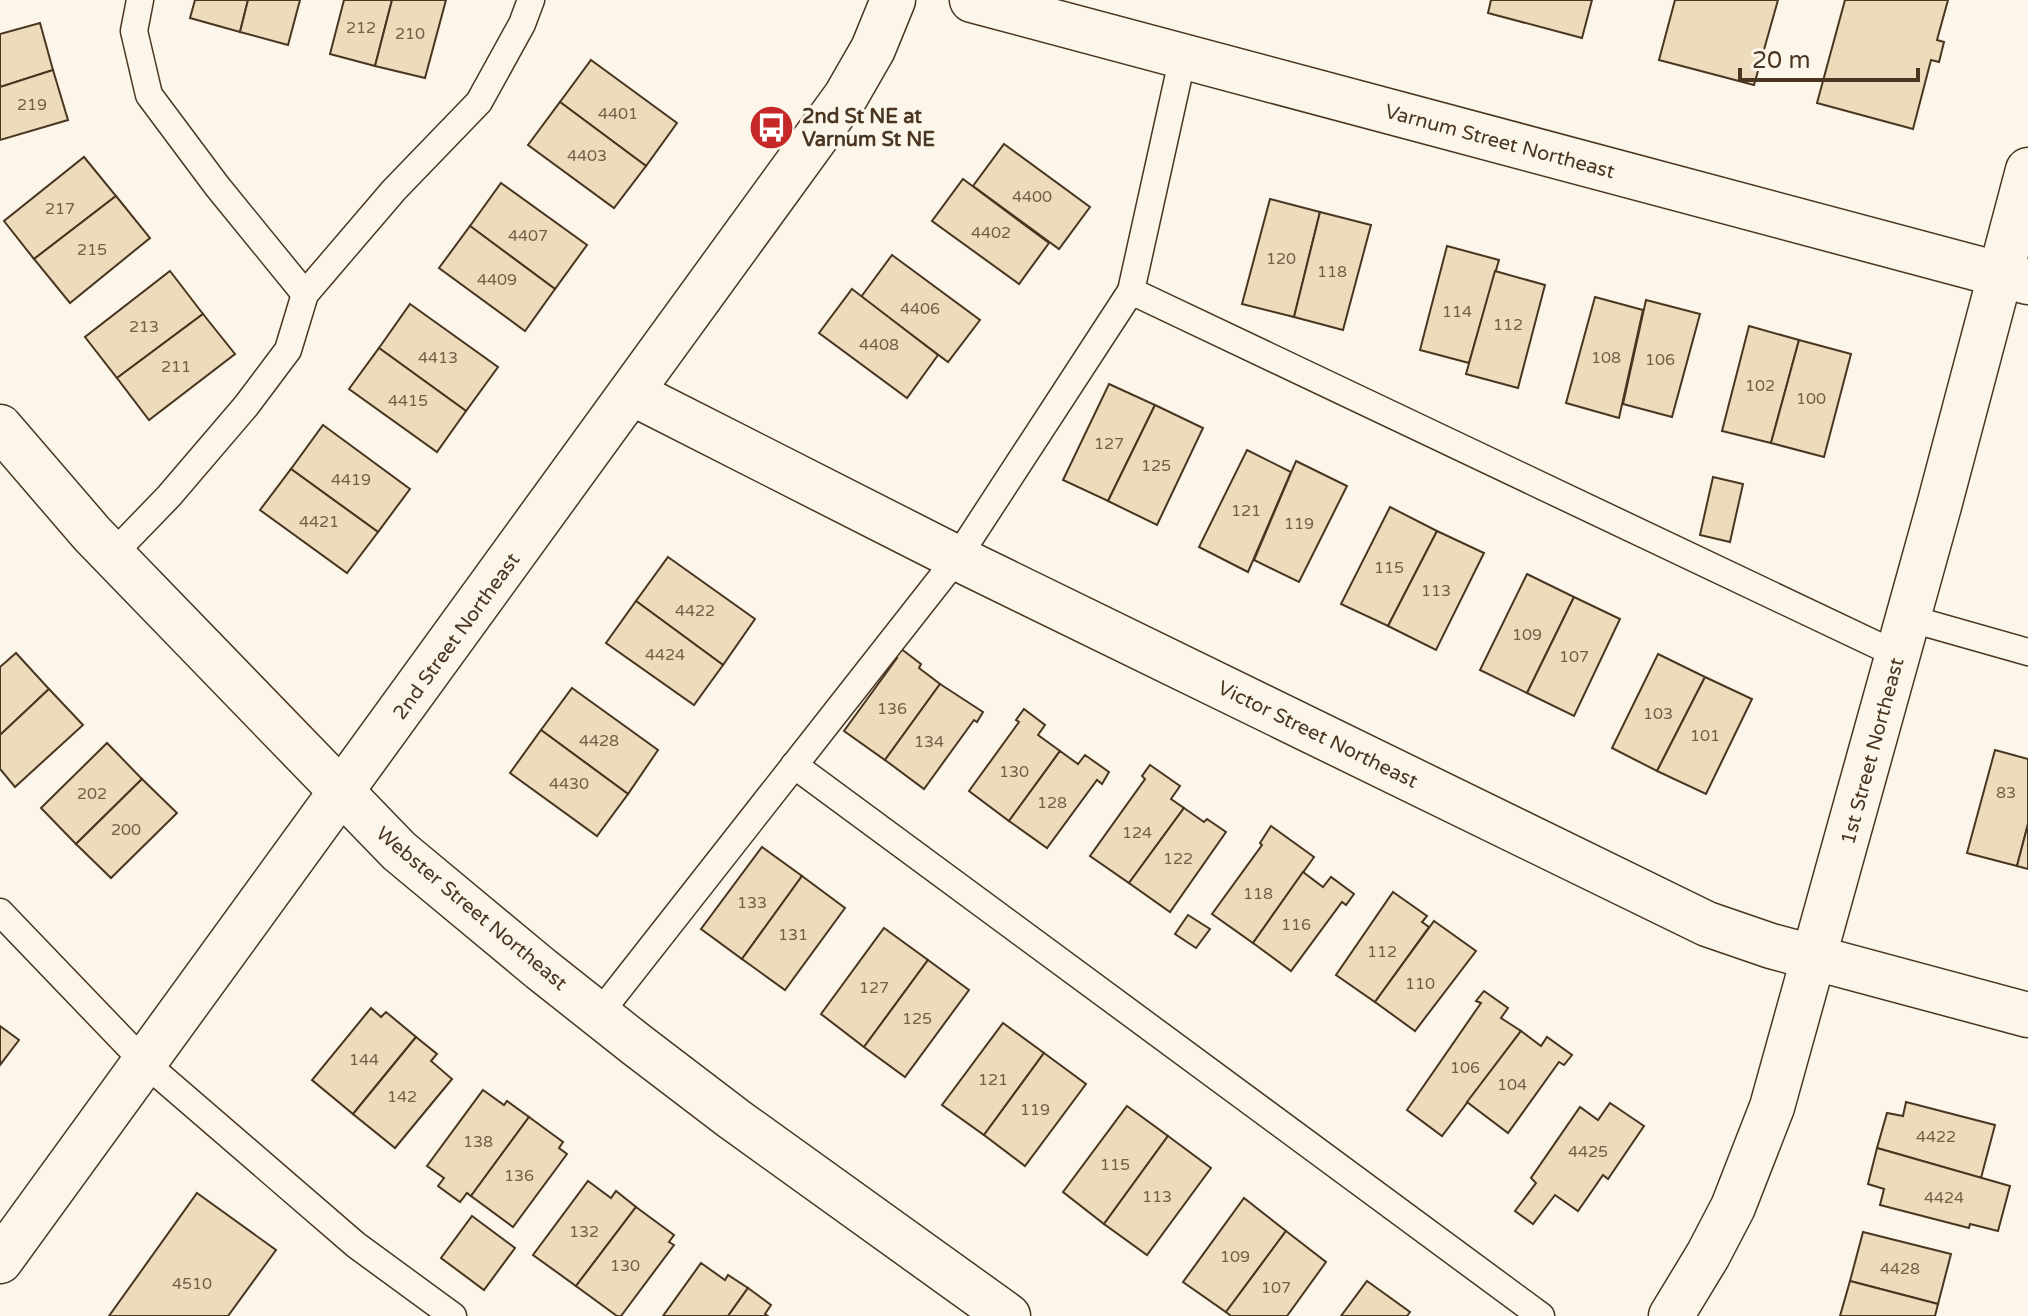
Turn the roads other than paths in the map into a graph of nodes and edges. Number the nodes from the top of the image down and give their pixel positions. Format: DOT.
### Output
graph roads {
  1 [pos="140,0"];
  2 [pos="531,0"];
  3 [pos="893,0"];
  4 [pos="972,0"];
  5 [pos="1183,56"];
  6 [pos="2028,170"];
  7 [pos="2014,278"];
  8 [pos="1131,291"];
  9 [pos="305,294"];
  10 [pos="632,393"];
  11 [pos="0,427"];
  12 [pos="112,555"];
  13 [pos="957,558"];
  14 [pos="1903,637"];
  15 [pos="2028,652"];
  16 [pos="794,765"];
  17 [pos="342,792"];
  18 [pos="0,912"];
  19 [pos="1815,957"];
  20 [pos="599,1014"];
  21 [pos="2028,1015"];
  22 [pos="144,1062"];
  23 [pos="0,1261"];
  24 [pos="453,1316"];
  25 [pos="1008,1316"];
  26 [pos="1541,1316"];
  27 [pos="1671,1316"];
  1 -- 9 [label="lane"];
  2 -- 9 [label="lane"];
  3 -- 10 [label="street, 2nd Street Northeast"];
  4 -- 5 [label="street, Varnum Street Northeast"];
  5 -- 7 [label="street, Varnum Street Northeast"];
  5 -- 8 [label="lane"];
  6 -- 7 [label="street, 1st Street Northeast"];
  7 -- 14 [label="street, 1st Street Northeast"];
  8 -- 13 [label="lane"];
  8 -- 14 [label="lane"];
  9 -- 12 [label="lane"];
  10 -- 13 [label="street, Victor Street Northeast"];
  10 -- 17 [label="street, 2nd Street Northeast"];
  11 -- 12 [label="street, Webster Street Northeast"];
  12 -- 17 [label="street, Webster Street Northeast"];
  13 -- 16 [label="lane"];
  13 -- 19 [label="street, Victor Street Northeast"];
  14 -- 15 [label="lane"];
  14 -- 19 [label="street, 1st Street Northeast"];
  16 -- 20 [label="lane"];
  16 -- 26 [label="lane"];
  17 -- 20 [label="street, Webster Street Northeast"];
  17 -- 22 [label="street, 2nd Street Northeast"];
  18 -- 22 [label="lane"];
  19 -- 21 [label="street, Victor Street Northeast"];
  19 -- 27 [label="street, 1st Street Northeast"];
  20 -- 25 [label="street, Webster Street Northeast"];
  22 -- 23 [label="street, 2nd Street Northeast"];
  22 -- 24 [label="lane"];
}
